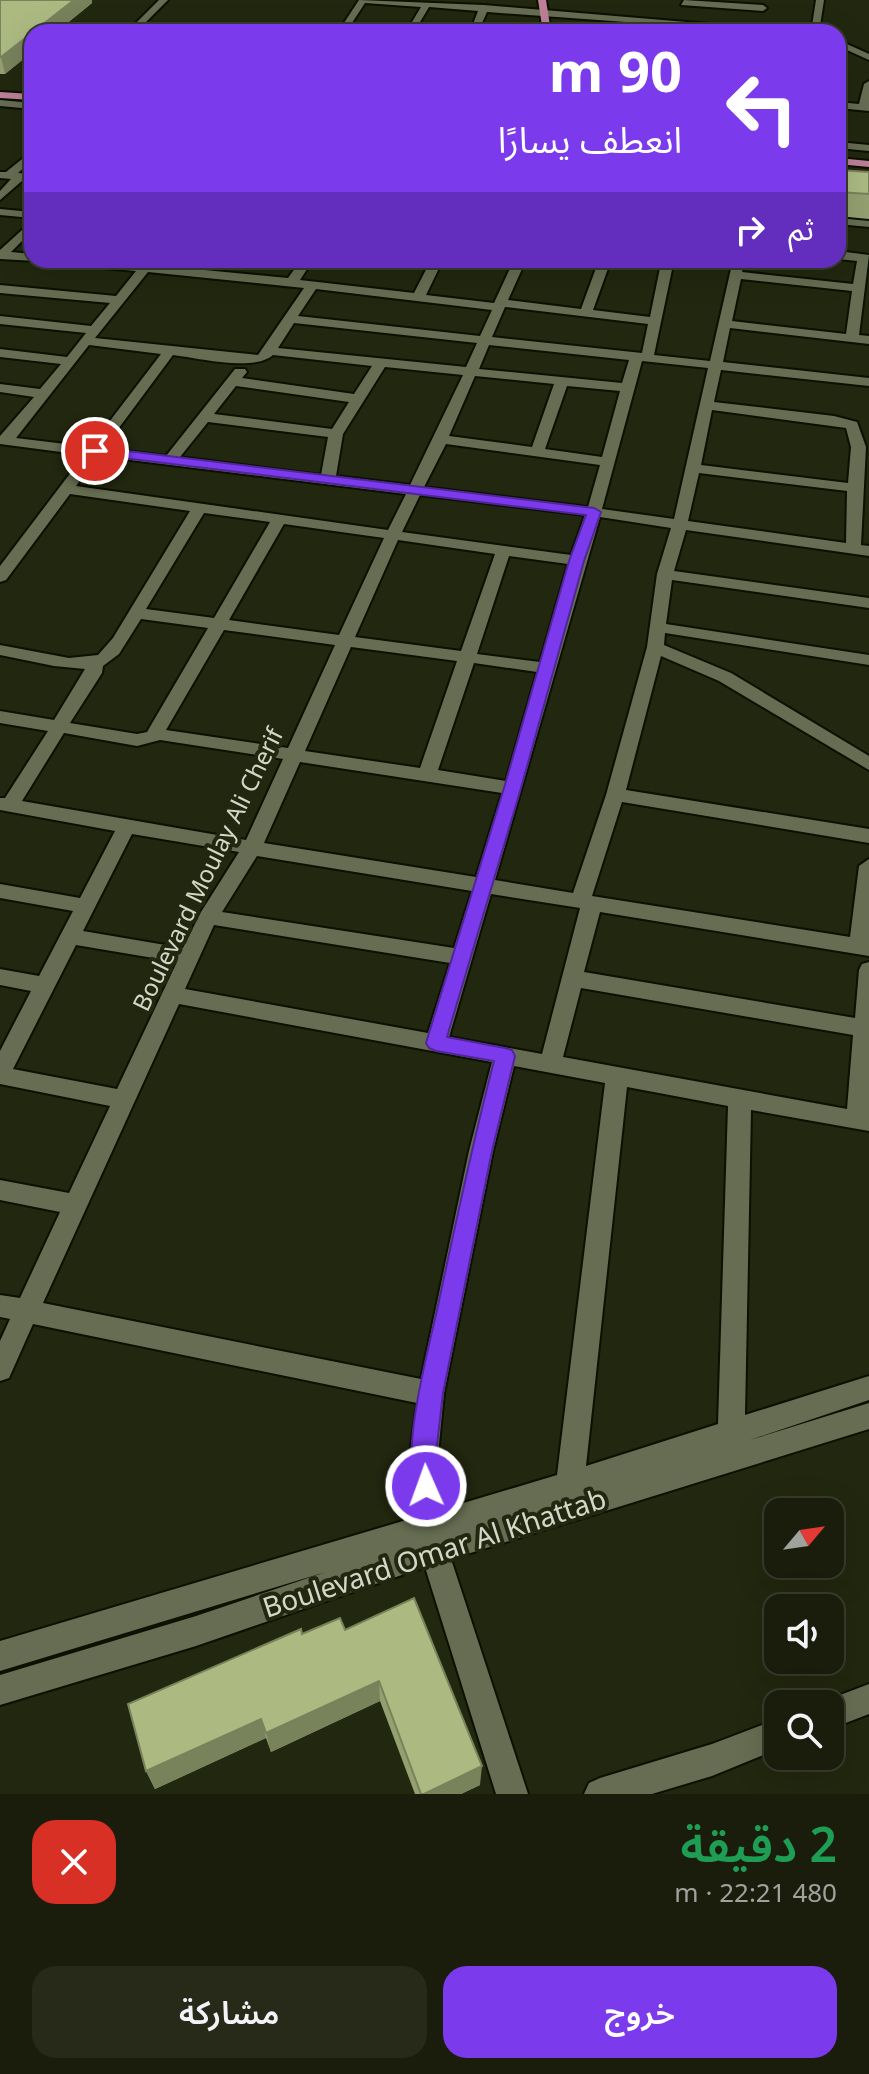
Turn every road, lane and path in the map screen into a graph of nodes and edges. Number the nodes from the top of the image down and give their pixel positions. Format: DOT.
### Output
graph roads {
  1 [pos="164,0"];
  2 [pos="363,0"];
  3 [pos="820,0"];
  4 [pos="684,2"];
  5 [pos="448,3"];
  6 [pos="427,4"];
  7 [pos="564,4"];
  8 [pos="544,6"];
  9 [pos="484,8"];
  10 [pos="763,8"];
  11 [pos="676,22"];
  12 [pos="139,24"];
  13 [pos="347,24"];
  14 [pos="415,24"];
  15 [pos="477,24"];
  16 [pos="701,24"];
  17 [pos="816,24"];
  18 [pos="846,47"];
  19 [pos="869,57"];
  20 [pos="869,84"];
  21 [pos="0,95"];
  22 [pos="24,97"];
  23 [pos="24,98"];
  24 [pos="3,106"];
  25 [pos="24,106"];
  26 [pos="846,106"];
  27 [pos="866,107"];
  28 [pos="846,146"];
  29 [pos="869,148"];
  30 [pos="846,162"];
  31 [pos="869,164"];
  32 [pos="15,176"];
  33 [pos="0,197"];
  34 [pos="0,212"];
  35 [pos="24,214"];
  36 [pos="846,222"];
  37 [pos="869,224"];
  38 [pos="24,233"];
  39 [pos="1,255"];
  40 [pos="846,256"];
  41 [pos="24,257"];
  42 [pos="866,259"];
  43 [pos="144,268"];
  44 [pos="181,268"];
  45 [pos="233,268"];
  46 [pos="302,268"];
  47 [pos="433,268"];
  48 [pos="516,268"];
  49 [pos="602,268"];
  50 [pos="666,268"];
  51 [pos="737,268"];
  52 [pos="228,275"];
  53 [pos="736,275"];
  54 [pos="292,282"];
  55 [pos="312,285"];
  56 [pos="859,288"];
  57 [pos="0,289"];
  58 [pos="418,298"];
  59 [pos="117,300"];
  60 [pos="500,305"];
  61 [pos="586,313"];
  62 [pos="290,319"];
  63 [pos="0,320"];
  64 [pos="655,321"];
  65 [pos="725,324"];
  66 [pos="90,335"];
  67 [pos="852,338"];
  68 [pos="869,340"];
  69 [pos="484,342"];
  70 [pos="170,350"];
  71 [pos="270,351"];
  72 [pos="0,353"];
  73 [pos="642,358"];
  74 [pos="250,360"];
  75 [pos="70,361"];
  76 [pos="380,364"];
  77 [pos="715,365"];
  78 [pos="469,372"];
  79 [pos="562,380"];
  80 [pos="232,381"];
  81 [pos="869,382"];
  82 [pos="0,388"];
  83 [pos="628,388"];
  84 [pos="44,394"];
  85 [pos="358,399"];
  86 [pos="706,405"];
  87 [pos="203,417"];
  88 [pos="336,434"];
  89 [pos="441,439"];
  90 [pos="3,441"];
  91 [pos="95,451"];
  92 [pos="537,452"];
  93 [pos="171,459"];
  94 [pos="608,462"];
  95 [pos="693,468"];
  96 [pos="328,479"];
  97 [pos="855,488"];
  98 [pos="67,489"];
  99 [pos="416,490"];
  100 [pos="199,509"];
  101 [pos="594,512"];
  102 [pos="279,520"];
  103 [pos="680,524"];
  104 [pos="392,537"];
  105 [pos="853,548"];
  106 [pos="869,551"];
  107 [pos="503,552"];
  108 [pos="577,561"];
  109 [pos="665,574"];
  110 [pos="0,577"];
  111 [pos="869,603"];
  112 [pos="136,613"];
  113 [pos="217,626"];
  114 [pos="657,627"];
  115 [pos="346,639"];
  116 [pos="655,647"];
  117 [pos="0,650"];
  118 [pos="466,658"];
  119 [pos="869,660"];
  120 [pos="95,663"];
  121 [pos="546,668"];
  122 [pos="0,717"];
  123 [pos="58,726"];
  124 [pos="156,734"];
  125 [pos="293,756"];
  126 [pos="869,764"];
  127 [pos="427,775"];
  128 [pos="513,788"];
  129 [pos="615,795"];
  130 [pos="5,804"];
  131 [pos="127,825"];
  132 [pos="869,836"];
  133 [pos="252,848"];
  134 [pos="869,866"];
  135 [pos="482,885"];
  136 [pos="0,891"];
  137 [pos="586,902"];
  138 [pos="86,906"];
  139 [pos="208,917"];
  140 [pos="70,936"];
  141 [pos="864,948"];
  142 [pos="190,957"];
  143 [pos="461,957"];
  144 [pos="869,970"];
  145 [pos="0,977"];
  146 [pos="571,978"];
  147 [pos="45,985"];
  148 [pos="172,995"];
  149 [pos="863,1028"];
  150 [pos="436,1043"];
  151 [pos="505,1056"];
  152 [pos="550,1064"];
  153 [pos="0,1074"];
  154 [pos="617,1076"];
  155 [pos="740,1097"];
  156 [pos="125,1100"];
  157 [pos="863,1121"];
  158 [pos="0,1190"];
  159 [pos="76,1205"];
  160 [pos="12,1308"];
  161 [pos="0,1369"];
  162 [pos="869,1388"];
  163 [pos="431,1393"];
  164 [pos="869,1416"];
  165 [pos="731,1434"];
  166 [pos="570,1485"];
  167 [pos="430,1539"];
  168 [pos="0,1656"];
  169 [pos="0,1690"];
  170 [pos="869,1699"];
  171 [pos="844,1709"];
  172 [pos="764,1740"];
  173 [pos="512,1794"];
  174 [pos="600,1794"];
  1 -- 12 [label="street"];
  2 -- 6 [label="street"];
  2 -- 13 [label="street"];
  3 -- 17 [label="street"];
  4 -- 10 [label="street"];
  4 -- 11 [label="street"];
  5 -- 6 [label="street"];
  5 -- 9 [label="street"];
  6 -- 14 [label="street"];
  7 -- 8 [label="street"];
  8 -- 9 [label="street"];
  8 -- 11 [label="street"];
  9 -- 15 [label="street"];
  11 -- 16 [label="street"];
  18 -- 19 [label="street"];
  20 -- 27 [label="street"];
  21 -- 22 [label="main road"];
  23 -- 24 [label="street"];
  24 -- 25 [label="street"];
  26 -- 27 [label="street"];
  28 -- 29 [label="street"];
  30 -- 31 [label="main road"];
  32 -- 33 [label="street"];
  34 -- 35 [label="street"];
  36 -- 37 [label="street"];
  38 -- 39 [label="street"];
  39 -- 41 [label="street"];
  40 -- 42 [label="street"];
  42 -- 56 [label="street"];
  43 -- 59 [label="street"];
  44 -- 52 [label="street"];
  45 -- 52 [label="street"];
  46 -- 54 [label="street"];
  47 -- 58 [label="street"];
  48 -- 60 [label="street, Boulevard Moulay Ali Cherif"];
  49 -- 61 [label="street"];
  50 -- 64 [label="street"];
  51 -- 53 [label="street"];
  52 -- 54 [label="street"];
  53 -- 56 [label="street"];
  53 -- 65 [label="street"];
  54 -- 55 [label="street"];
  55 -- 58 [label="street"];
  55 -- 62 [label="street"];
  56 -- 67 [label="street"];
  57 -- 59 [label="street"];
  58 -- 60 [label="street"];
  59 -- 66 [label="street"];
  60 -- 61 [label="street"];
  60 -- 69 [label="street, Boulevard Moulay Ali Cherif"];
  61 -- 64 [label="street"];
  62 -- 69 [label="street"];
  62 -- 71 [label="street"];
  63 -- 66 [label="street"];
  64 -- 73 [label="street"];
  65 -- 67 [label="street"];
  65 -- 77 [label="street"];
  66 -- 70 [label="street"];
  66 -- 75 [label="street"];
  67 -- 68 [label="street"];
  69 -- 73 [label="street"];
  69 -- 78 [label="street, Boulevard Moulay Ali Cherif"];
  70 -- 74 [label="street"];
  70 -- 91 [label="street"];
  71 -- 74 [label="street"];
  71 -- 76 [label="street"];
  72 -- 75 [label="street"];
  73 -- 77 [label="street"];
  73 -- 83 [label="street"];
  74 -- 80 [label="street"];
  75 -- 84 [label="street"];
  76 -- 78 [label="street"];
  76 -- 85 [label="street"];
  77 -- 81 [label="street"];
  77 -- 86 [label="street"];
  78 -- 79 [label="street"];
  78 -- 89 [label="street, Boulevard Moulay Ali Cherif"];
  79 -- 83 [label="street"];
  79 -- 92 [label="street"];
  80 -- 85 [label="street"];
  80 -- 87 [label="street"];
  82 -- 84 [label="street"];
  83 -- 94 [label="street"];
  84 -- 90 [label="street"];
  85 -- 88 [label="street"];
  86 -- 95 [label="street"];
  86 -- 97 [label="street"];
  87 -- 88 [label="street"];
  87 -- 93 [label="street"];
  88 -- 96 [label="street"];
  89 -- 92 [label="street"];
  89 -- 99 [label="street, Boulevard Moulay Ali Cherif"];
  90 -- 91 [label="street"];
  91 -- 93 [label="street"];
  91 -- 98 [label="street"];
  92 -- 94 [label="street"];
  93 -- 96 [label="street"];
  94 -- 101 [label="street"];
  95 -- 97 [label="street"];
  95 -- 103 [label="street"];
  96 -- 99 [label="street"];
  97 -- 105 [label="street"];
  98 -- 100 [label="street"];
  98 -- 110 [label="street"];
  99 -- 101 [label="street"];
  99 -- 104 [label="street, Boulevard Moulay Ali Cherif"];
  100 -- 102 [label="street"];
  100 -- 112 [label="street"];
  101 -- 103 [label="street"];
  101 -- 108 [label="street"];
  102 -- 104 [label="street"];
  102 -- 113 [label="street"];
  103 -- 105 [label="street"];
  103 -- 109 [label="street"];
  104 -- 107 [label="street"];
  104 -- 115 [label="street, Boulevard Moulay Ali Cherif"];
  105 -- 106 [label="street"];
  107 -- 108 [label="street"];
  107 -- 118 [label="street"];
  108 -- 121 [label="street"];
  109 -- 111 [label="street"];
  109 -- 114 [label="street"];
  112 -- 113 [label="street"];
  112 -- 120 [label="street"];
  113 -- 115 [label="street"];
  113 -- 124 [label="street"];
  114 -- 116 [label="street"];
  114 -- 119 [label="street"];
  115 -- 118 [label="street"];
  115 -- 125 [label="street, Boulevard Moulay Ali Cherif"];
  116 -- 126 [label="street"];
  116 -- 129 [label="street"];
  117 -- 120 [label="street"];
  118 -- 121 [label="street"];
  118 -- 127 [label="street"];
  120 -- 123 [label="street"];
  121 -- 128 [label="street"];
  122 -- 123 [label="street"];
  123 -- 124 [label="street"];
  123 -- 130 [label="street"];
  124 -- 125 [label="street"];
  125 -- 127 [label="street"];
  125 -- 133 [label="street, Boulevard Moulay Ali Cherif"];
  127 -- 128 [label="street"];
  128 -- 135 [label="street"];
  129 -- 132 [label="street"];
  129 -- 137 [label="street"];
  130 -- 131 [label="street"];
  131 -- 133 [label="street"];
  131 -- 138 [label="street"];
  133 -- 135 [label="street"];
  133 -- 139 [label="street, Boulevard Moulay Ali Cherif"];
  134 -- 141 [label="street"];
  135 -- 137 [label="street"];
  135 -- 143 [label="street"];
  136 -- 138 [label="street"];
  137 -- 141 [label="street"];
  137 -- 146 [label="street"];
  138 -- 140 [label="street"];
  139 -- 142 [label="street, Boulevard Moulay Ali Cherif"];
  139 -- 143 [label="street"];
  140 -- 142 [label="street"];
  140 -- 147 [label="street"];
  142 -- 148 [label="street, Boulevard Moulay Ali Cherif"];
  143 -- 150 [label="street"];
  144 -- 149 [label="street"];
  145 -- 147 [label="street"];
  146 -- 149 [label="street"];
  146 -- 152 [label="street"];
  147 -- 153 [label="street"];
  148 -- 150 [label="street"];
  148 -- 156 [label="street, Boulevard Moulay Ali Cherif"];
  149 -- 157 [label="street"];
  150 -- 151 [label="street"];
  151 -- 152 [label="street"];
  151 -- 163 [label="street"];
  152 -- 154 [label="street"];
  153 -- 156 [label="street"];
  154 -- 155 [label="street"];
  154 -- 166 [label="street"];
  155 -- 157 [label="street"];
  155 -- 165 [label="street"];
  156 -- 159 [label="street, Boulevard Moulay Ali Cherif"];
  158 -- 159 [label="street"];
  159 -- 160 [label="street, Boulevard Moulay Ali Cherif"];
  160 -- 161 [label="street, Boulevard Moulay Ali Cherif"];
  160 -- 163 [label="street"];
  162 -- 165 [label="street, Boulevard Omar Al Khattab"];
  163 -- 167 [label="street"];
  164 -- 167 [label="street, Boulevard Omar Al Khattab"];
  165 -- 166 [label="street, Boulevard Omar Al Khattab"];
  166 -- 167 [label="street, Boulevard Omar Al Khattab"];
  167 -- 168 [label="street, Boulevard Omar Al Khattab"];
  167 -- 169 [label="street, Boulevard Omar Al Khattab"];
  167 -- 173 [label="street"];
  170 -- 171 [label="street"];
  172 -- 174 [label="street"];
}
